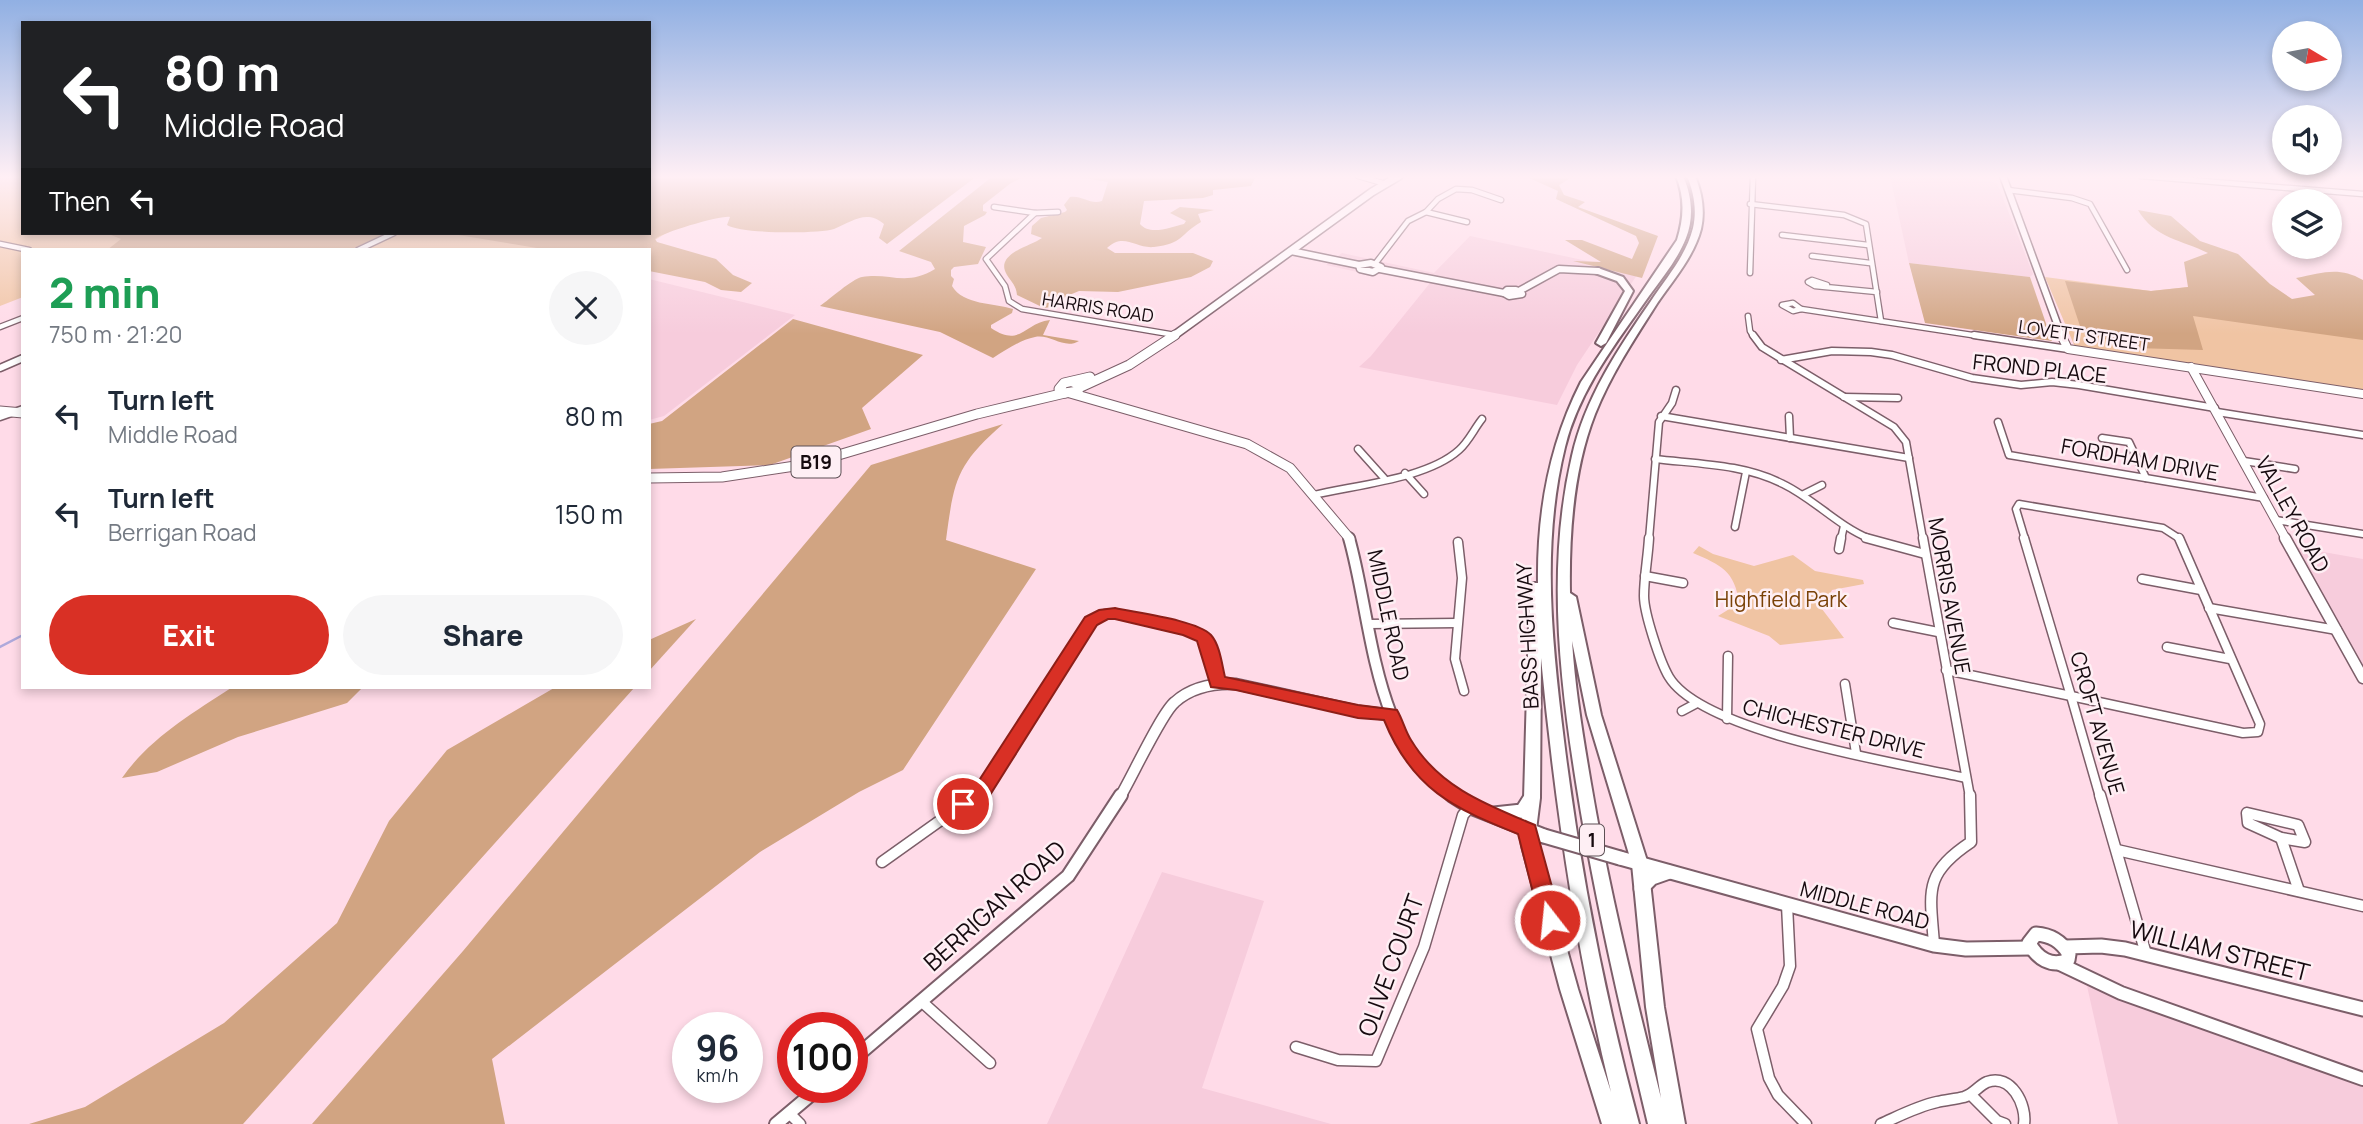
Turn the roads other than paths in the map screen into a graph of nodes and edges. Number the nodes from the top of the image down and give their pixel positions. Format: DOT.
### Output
graph roads {
  1 [pos="1019,228"];
  2 [pos="1323,228"];
  3 [pos="1401,228"];
  4 [pos="1685,228"];
  5 [pos="1697,228"];
  6 [pos="1750,228"];
  7 [pos="1866,228"];
  8 [pos="2023,228"];
  9 [pos="2104,228"];
  10 [pos="390,235"];
  11 [pos="1782,235"];
  12 [pos="0,244"];
  13 [pos="1868,245"];
  14 [pos="21,248"];
  15 [pos="362,248"];
  16 [pos="1291,251"];
  17 [pos="1812,256"];
  18 [pos="1870,263"];
  19 [pos="1378,266"];
  20 [pos="2127,270"];
  21 [pos="1598,271"];
  22 [pos="1750,273"];
  23 [pos="1827,285"];
  24 [pos="1877,292"];
  25 [pos="1801,309"];
  26 [pos="1748,316"];
  27 [pos="21,319"];
  28 [pos="1881,321"];
  29 [pos="0,327"];
  30 [pos="1175,335"];
  31 [pos="2068,349"];
  32 [pos="21,359"];
  33 [pos="1780,360"];
  34 [pos="2191,367"];
  35 [pos="0,368"];
  36 [pos="1590,377"];
  37 [pos="1078,386"];
  38 [pos="1065,390"];
  39 [pos="1676,390"];
  40 [pos="2363,394"];
  41 [pos="1843,397"];
  42 [pos="1898,398"];
  43 [pos="1094,400"];
  44 [pos="2216,410"];
  45 [pos="0,411"];
  46 [pos="21,411"];
  47 [pos="12,412"];
  48 [pos="1661,416"];
  49 [pos="1789,416"];
  50 [pos="0,417"];
  51 [pos="1482,419"];
  52 [pos="1998,422"];
  53 [pos="2363,435"];
  54 [pos="1790,438"];
  55 [pos="2102,438"];
  56 [pos="1358,449"];
  57 [pos="1909,458"];
  58 [pos="1655,459"];
  59 [pos="2244,461"];
  60 [pos="2295,469"];
  61 [pos="1746,472"];
  62 [pos="1405,473"];
  63 [pos="651,478"];
  64 [pos="1384,478"];
  65 [pos="2146,478"];
  66 [pos="1822,485"];
  67 [pos="1424,494"];
  68 [pos="1804,494"];
  69 [pos="1314,495"];
  70 [pos="2264,498"];
  71 [pos="1548,506"];
  72 [pos="2276,520"];
  73 [pos="1843,526"];
  74 [pos="1735,527"];
  75 [pos="2363,534"];
  76 [pos="1458,542"];
  77 [pos="1839,549"];
  78 [pos="1563,551"];
  79 [pos="1925,554"];
  80 [pos="1645,576"];
  81 [pos="2142,579"];
  82 [pos="1683,583"];
  83 [pos="2201,590"];
  84 [pos="2209,608"];
  85 [pos="1457,623"];
  86 [pos="1893,623"];
  87 [pos="1369,624"];
  88 [pos="2337,630"];
  89 [pos="1938,632"];
  90 [pos="2168,647"];
  91 [pos="1728,656"];
  92 [pos="2231,659"];
  93 [pos="1946,670"];
  94 [pos="2363,678"];
  95 [pos="1218,683"];
  96 [pos="1845,684"];
  97 [pos="1464,691"];
  98 [pos="2072,696"];
  99 [pos="1698,704"];
  100 [pos="1682,711"];
  101 [pos="1391,715"];
  102 [pos="1727,719"];
  103 [pos="1856,753"];
  104 [pos="1966,778"];
  105 [pos="1532,797"];
  106 [pos="1471,807"];
  107 [pos="1487,814"];
  108 [pos="1536,833"];
  109 [pos="2281,838"];
  110 [pos="2117,850"];
  111 [pos="882,862"];
  112 [pos="1640,864"];
  113 [pos="1670,872"];
  114 [pos="1641,889"];
  115 [pos="2300,891"];
  116 [pos="1787,905"];
  117 [pos="2363,906"];
  118 [pos="1934,945"];
  119 [pos="2066,947"];
  120 [pos="2031,948"];
  121 [pos="2146,954"];
  122 [pos="2060,964"];
  123 [pos="922,1001"];
  124 [pos="2363,1009"];
  125 [pos="868,1047"];
  126 [pos="1296,1047"];
  127 [pos="990,1063"];
  128 [pos="2363,1079"];
  129 [pos="1971,1095"];
  130 [pos="800,1103"];
  131 [pos="789,1112"];
  132 [pos="776,1124"];
  133 [pos="800,1124"];
  134 [pos="1612,1124"];
  135 [pos="1629,1124"];
  136 [pos="1658,1124"];
  137 [pos="1675,1124"];
  138 [pos="1806,1124"];
  139 [pos="1881,1124"];
  140 [pos="2005,1124"];
  141 [pos="2024,1124"];
  1 -- 30 [label="street, HARRIS ROAD"];
  2 -- 16 [label="main road, B19"];
  3 -- 19 [label="street"];
  4 -- 36 [label="highway, BASS HIGHWAY / 1"];
  5 -- 78 [label="highway, BASS HIGHWAY / 1"];
  6 -- 22 [label="street"];
  7 -- 13 [label="street"];
  8 -- 31 [label="street"];
  9 -- 20 [label="street"];
  10 -- 15 [label="street"];
  11 -- 13 [label="street"];
  12 -- 14 [label="street"];
  13 -- 18 [label="street"];
  16 -- 19 [label="street"];
  16 -- 30 [label="main road, B19"];
  17 -- 18 [label="street"];
  18 -- 24 [label="street"];
  19 -- 21 [label="street"];
  21 -- 36 [label="highway"];
  23 -- 24 [label="street"];
  24 -- 28 [label="street"];
  25 -- 28 [label="street, LOVETT STREET"];
  26 -- 33 [label="street, MORRIS AVENUE"];
  27 -- 29 [label="street"];
  28 -- 31 [label="street, LOVETT STREET"];
  30 -- 37 [label="main road, B19"];
  31 -- 34 [label="street, LOVETT STREET"];
  32 -- 35 [label="street"];
  33 -- 41 [label="street, MORRIS AVENUE"];
  33 -- 44 [label="street, FROND PLACE"];
  34 -- 40 [label="street, LOVETT STREET"];
  34 -- 44 [label="street, VALLEY ROAD"];
  36 -- 71 [label="highway, BASS HIGHWAY / 1"];
  37 -- 38 [label="main road, B19"];
  37 -- 43 [label="main road, MIDDLE ROAD"];
  38 -- 43 [label="main road, MIDDLE ROAD"];
  38 -- 63 [label="main road, B19"];
  39 -- 48 [label="street"];
  41 -- 42 [label="street"];
  41 -- 57 [label="street, MORRIS AVENUE"];
  43 -- 69 [label="main road, MIDDLE ROAD"];
  44 -- 53 [label="street, FROND PLACE"];
  44 -- 59 [label="street, VALLEY ROAD"];
  45 -- 47 [label="main road"];
  46 -- 47 [label="main road"];
  47 -- 50 [label="street"];
  48 -- 54 [label="street"];
  48 -- 58 [label="street, CHICHESTER DRIVE"];
  49 -- 54 [label="street"];
  51 -- 62 [label="street"];
  52 -- 65 [label="street, FORDHAM DRIVE"];
  54 -- 57 [label="street"];
  55 -- 65 [label="street"];
  56 -- 64 [label="street"];
  57 -- 79 [label="street, MORRIS AVENUE"];
  58 -- 61 [label="street"];
  58 -- 80 [label="street, CHICHESTER DRIVE"];
  59 -- 60 [label="street"];
  59 -- 70 [label="street, VALLEY ROAD"];
  61 -- 68 [label="street"];
  61 -- 74 [label="street"];
  62 -- 64 [label="street"];
  62 -- 67 [label="street"];
  64 -- 69 [label="street"];
  65 -- 70 [label="street, FORDHAM DRIVE"];
  66 -- 68 [label="street"];
  68 -- 73 [label="street"];
  69 -- 87 [label="main road, MIDDLE ROAD"];
  70 -- 72 [label="street, VALLEY ROAD"];
  71 -- 105 [label="highway"];
  71 -- 135 [label="highway, BASS HIGHWAY / 1"];
  72 -- 75 [label="street"];
  72 -- 88 [label="street, VALLEY ROAD"];
  73 -- 77 [label="street"];
  73 -- 79 [label="street"];
  76 -- 85 [label="street"];
  78 -- 112 [label="highway"];
  78 -- 136 [label="highway, BASS HIGHWAY / 1"];
  79 -- 89 [label="street, MORRIS AVENUE"];
  80 -- 82 [label="street"];
  80 -- 99 [label="street, CHICHESTER DRIVE"];
  81 -- 83 [label="street"];
  83 -- 84 [label="street"];
  83 -- 98 [label="street, CROFT AVENUE"];
  84 -- 88 [label="street"];
  84 -- 92 [label="street"];
  85 -- 87 [label="street"];
  85 -- 97 [label="street"];
  86 -- 89 [label="street"];
  87 -- 101 [label="main road, MIDDLE ROAD"];
  88 -- 94 [label="street, VALLEY ROAD"];
  89 -- 93 [label="street, MORRIS AVENUE"];
  90 -- 92 [label="street"];
  91 -- 102 [label="street"];
  92 -- 98 [label="street"];
  93 -- 98 [label="street"];
  93 -- 104 [label="street, MORRIS AVENUE"];
  95 -- 101 [label="street, BERRIGAN ROAD"];
  95 -- 111 [label="street"];
  95 -- 123 [label="street, BERRIGAN ROAD"];
  96 -- 103 [label="street"];
  98 -- 110 [label="street, CROFT AVENUE"];
  99 -- 100 [label="street"];
  99 -- 102 [label="street, CHICHESTER DRIVE"];
  101 -- 106 [label="main road, MIDDLE ROAD"];
  102 -- 103 [label="street, CHICHESTER DRIVE"];
  103 -- 104 [label="street, CHICHESTER DRIVE"];
  104 -- 118 [label="street, MORRIS AVENUE"];
  105 -- 107 [label="main road"];
  105 -- 108 [label="highway"];
  106 -- 107 [label="main road, MIDDLE ROAD"];
  106 -- 126 [label="street, OLIVE COURT"];
  107 -- 108 [label="main road, MIDDLE ROAD"];
  108 -- 112 [label="main road, MIDDLE ROAD, bridge"];
  108 -- 134 [label="highway"];
  109 -- 109 [label="street"];
  109 -- 115 [label="street"];
  110 -- 115 [label="street"];
  110 -- 121 [label="street, CROFT AVENUE"];
  112 -- 113 [label="main road, MIDDLE ROAD"];
  112 -- 114 [label="highway"];
  113 -- 114 [label="main road"];
  113 -- 116 [label="main road, MIDDLE ROAD"];
  114 -- 137 [label="highway"];
  115 -- 117 [label="street"];
  116 -- 118 [label="main road, MIDDLE ROAD"];
  116 -- 138 [label="street"];
  118 -- 120 [label="main road, MIDDLE ROAD"];
  119 -- 120 [label="main road, WILLIAM STREET"];
  119 -- 121 [label="main road, WILLIAM STREET"];
  119 -- 122 [label="main road"];
  120 -- 122 [label="main road"];
  121 -- 124 [label="main road, WILLIAM STREET"];
  122 -- 128 [label="street"];
  123 -- 125 [label="street, BERRIGAN ROAD"];
  123 -- 127 [label="street"];
  129 -- 139 [label="street"];
  129 -- 140 [label="street"];
  129 -- 141 [label="street"];
  130 -- 131 [label="street"];
  131 -- 132 [label="street"];
  131 -- 133 [label="street"];
}
